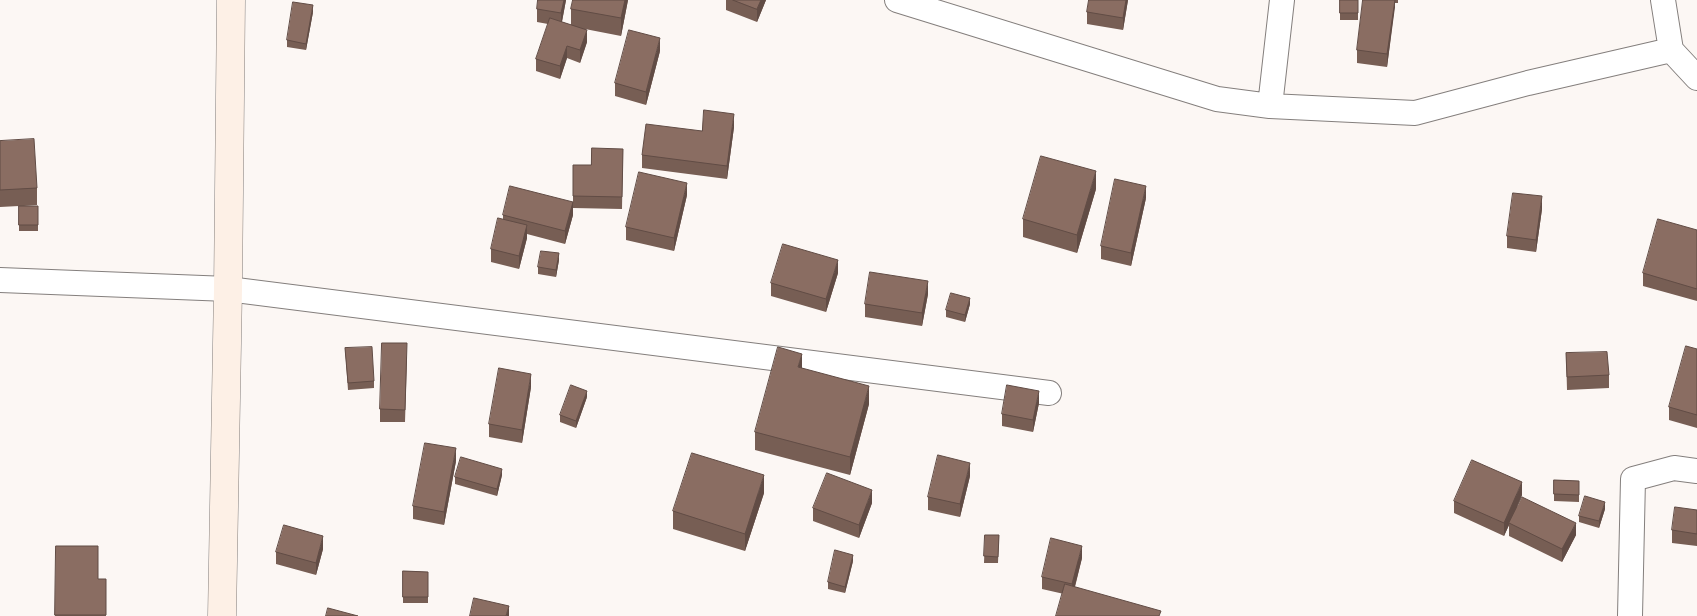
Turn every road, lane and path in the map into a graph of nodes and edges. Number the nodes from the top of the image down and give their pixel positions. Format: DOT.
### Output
graph roads {
  1 [pos="897,0"];
  2 [pos="1282,0"];
  3 [pos="1663,0"];
  4 [pos="234,3"];
  5 [pos="1671,50"];
  6 [pos="1697,78"];
  7 [pos="1270,106"];
  8 [pos="0,280"];
  9 [pos="228,289"];
  10 [pos="1050,393"];
  11 [pos="1697,471"];
  12 [pos="222,616"];
  13 [pos="1630,616"];
  1 -- 7 [label="street"];
  2 -- 7 [label="street"];
  3 -- 5 [label="street"];
  4 -- 9 [label="street"];
  5 -- 6 [label="street"];
  5 -- 7 [label="street"];
  8 -- 9 [label="street"];
  9 -- 10 [label="street"];
  9 -- 12 [label="street"];
  11 -- 13 [label="street"];
}
